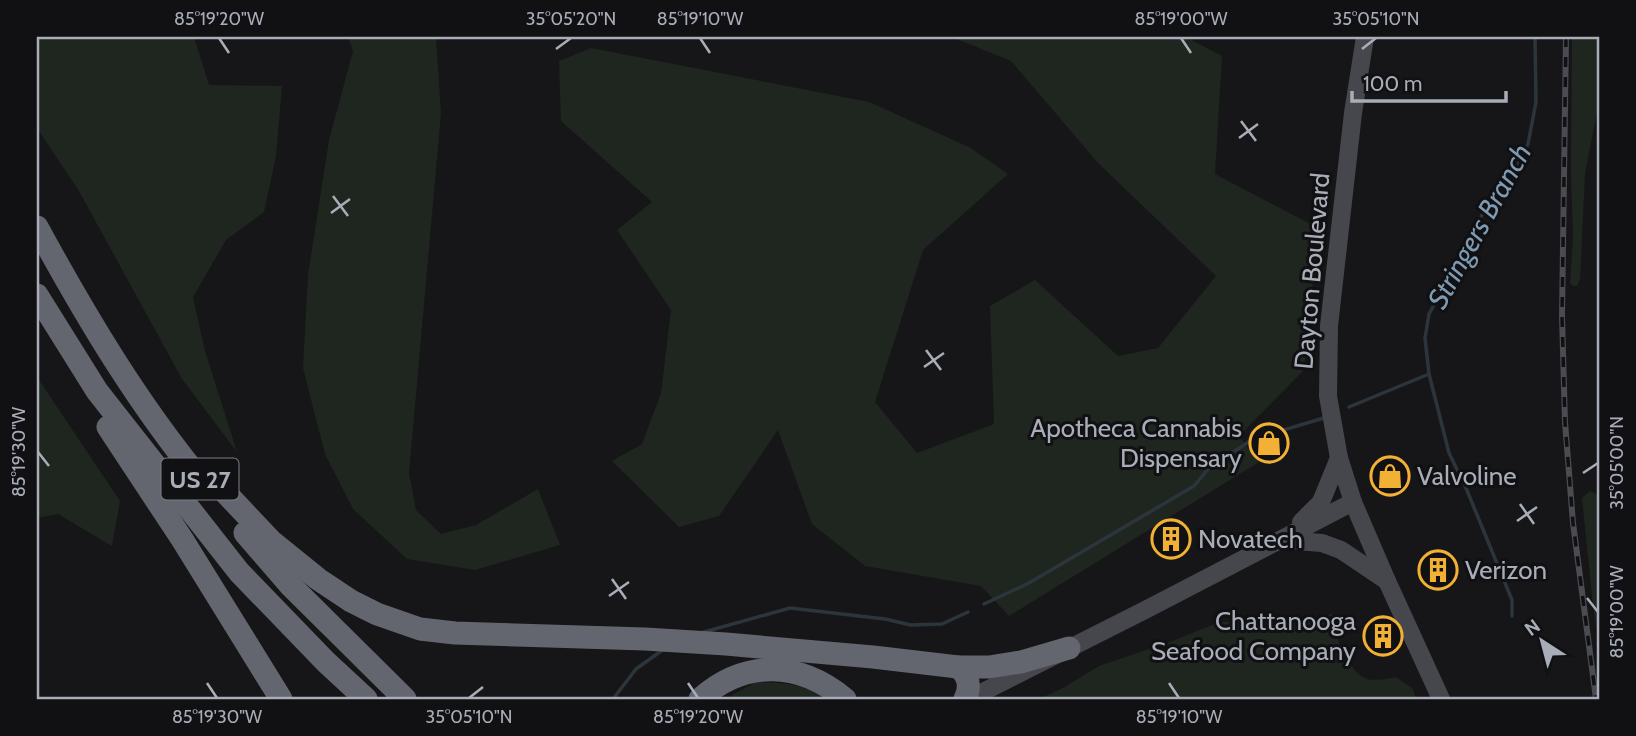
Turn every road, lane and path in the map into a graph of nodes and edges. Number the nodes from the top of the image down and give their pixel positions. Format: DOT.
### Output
graph roads {
  1 [pos="1365,37"];
  2 [pos="37,227"];
  3 [pos="37,295"];
  4 [pos="97,391"];
  5 [pos="1339,458"];
  6 [pos="195,473"];
  7 [pos="1353,502"];
  8 [pos="1280,540"];
  9 [pos="1387,582"];
  10 [pos="1069,648"];
  11 [pos="958,667"];
  12 [pos="281,699"];
  13 [pos="366,699"];
  14 [pos="405,699"];
  15 [pos="700,699"];
  16 [pos="845,699"];
  17 [pos="967,699"];
  18 [pos="1441,699"];
  1 -- 5 [label="main road, Dayton Boulevard"];
  2 -- 6 [label="highway, US 27"];
  3 -- 4 [label="highway, US 27"];
  4 -- 12 [label="highway"];
  4 -- 13 [label="highway, US 27"];
  5 -- 7 [label="main road, Dayton Boulevard"];
  5 -- 8 [label="main road"];
  6 -- 11 [label="highway"];
  6 -- 14 [label="highway, US 27"];
  7 -- 8 [label="main road"];
  7 -- 9 [label="main road, Dayton Boulevard"];
  8 -- 9 [label="main road"];
  8 -- 10 [label="main road"];
  9 -- 18 [label="main road, Dayton Boulevard"];
  10 -- 11 [label="highway"];
  10 -- 17 [label="main road"];
  11 -- 17 [label="highway"];
  15 -- 16 [label="highway"];
}
